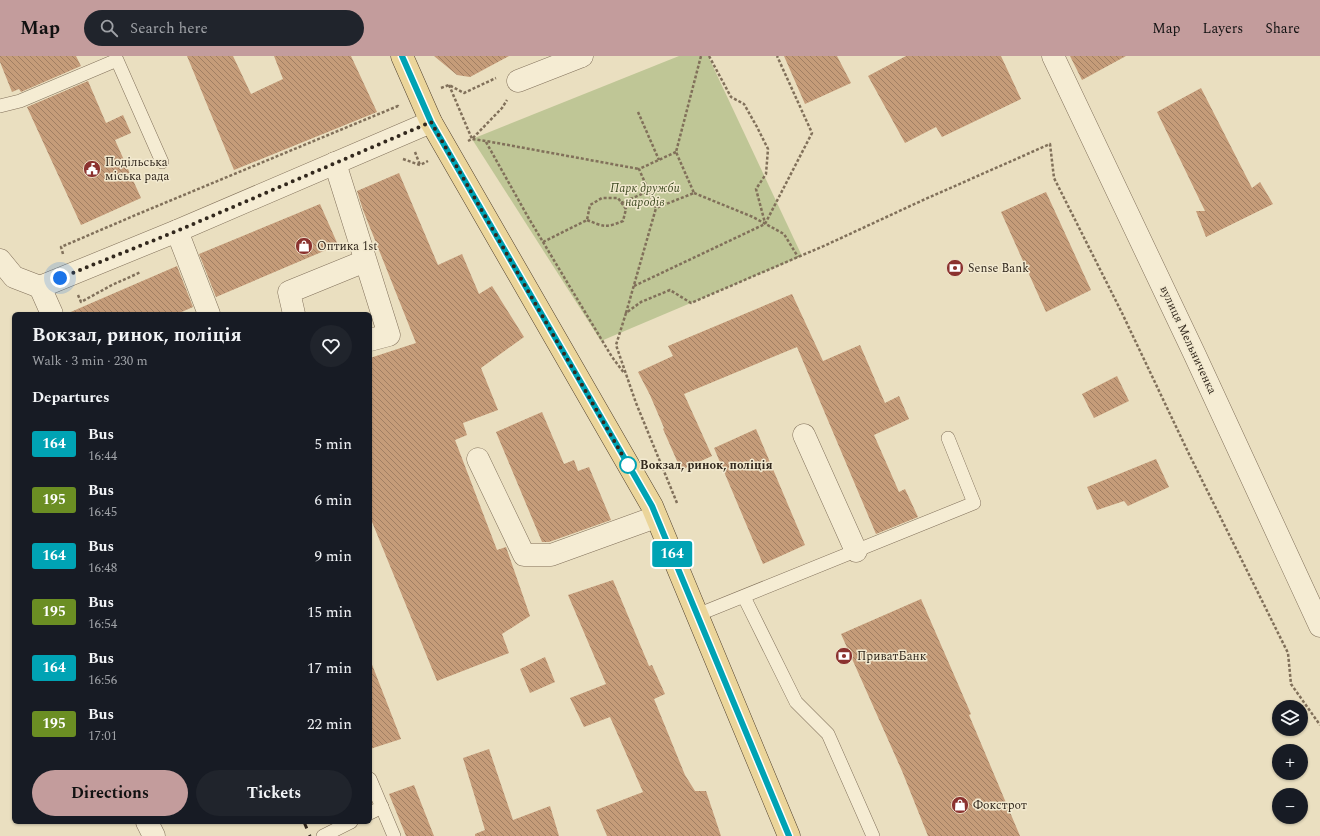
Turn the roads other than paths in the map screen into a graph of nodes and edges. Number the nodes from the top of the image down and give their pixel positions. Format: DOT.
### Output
graph roads {
  1 [pos="402,56"];
  2 [pos="582,56"];
  3 [pos="1053,56"];
  4 [pos="518,81"];
  5 [pos="0,106"];
  6 [pos="431,122"];
  7 [pos="162,162"];
  8 [pos="335,163"];
  9 [pos="177,231"];
  10 [pos="0,260"];
  11 [pos="365,261"];
  12 [pos="40,287"];
  13 [pos="51,312"];
  14 [pos="208,312"];
  15 [pos="294,312"];
  16 [pos="372,339"];
  17 [pos="804,435"];
  18 [pos="948,438"];
  19 [pos="478,458"];
  20 [pos="656,517"];
  21 [pos="856,551"];
  22 [pos="744,597"];
  23 [pos="697,615"];
  24 [pos="1320,626"];
  25 [pos="372,789"];
  26 [pos="376,810"];
  27 [pos="149,824"];
  28 [pos="347,824"];
  29 [pos="154,836"];
  30 [pos="323,836"];
  31 [pos="394,836"];
  32 [pos="789,836"];
  33 [pos="873,836"];
  1 -- 6 [label="main road"];
  2 -- 4 [label="street"];
  3 -- 24 [label="street, вулиця Мельниченка"];
  5 -- 7 [label="lane"];
  6 -- 8 [label="street"];
  6 -- 20 [label="main road"];
  8 -- 9 [label="street"];
  8 -- 11 [label="street"];
  9 -- 12 [label="street"];
  9 -- 14 [label="street"];
  10 -- 12 [label="street"];
  11 -- 15 [label="street"];
  11 -- 16 [label="street"];
  12 -- 13 [label="street"];
  17 -- 21 [label="street"];
  18 -- 21 [label="lane"];
  19 -- 20 [label="street"];
  20 -- 23 [label="main road"];
  21 -- 22 [label="lane"];
  22 -- 23 [label="lane"];
  22 -- 33 [label="lane"];
  23 -- 32 [label="main road"];
  25 -- 26 [label="lane"];
  26 -- 31 [label="lane"];
  27 -- 29 [label="street"];
  28 -- 30 [label="lane"];
}
